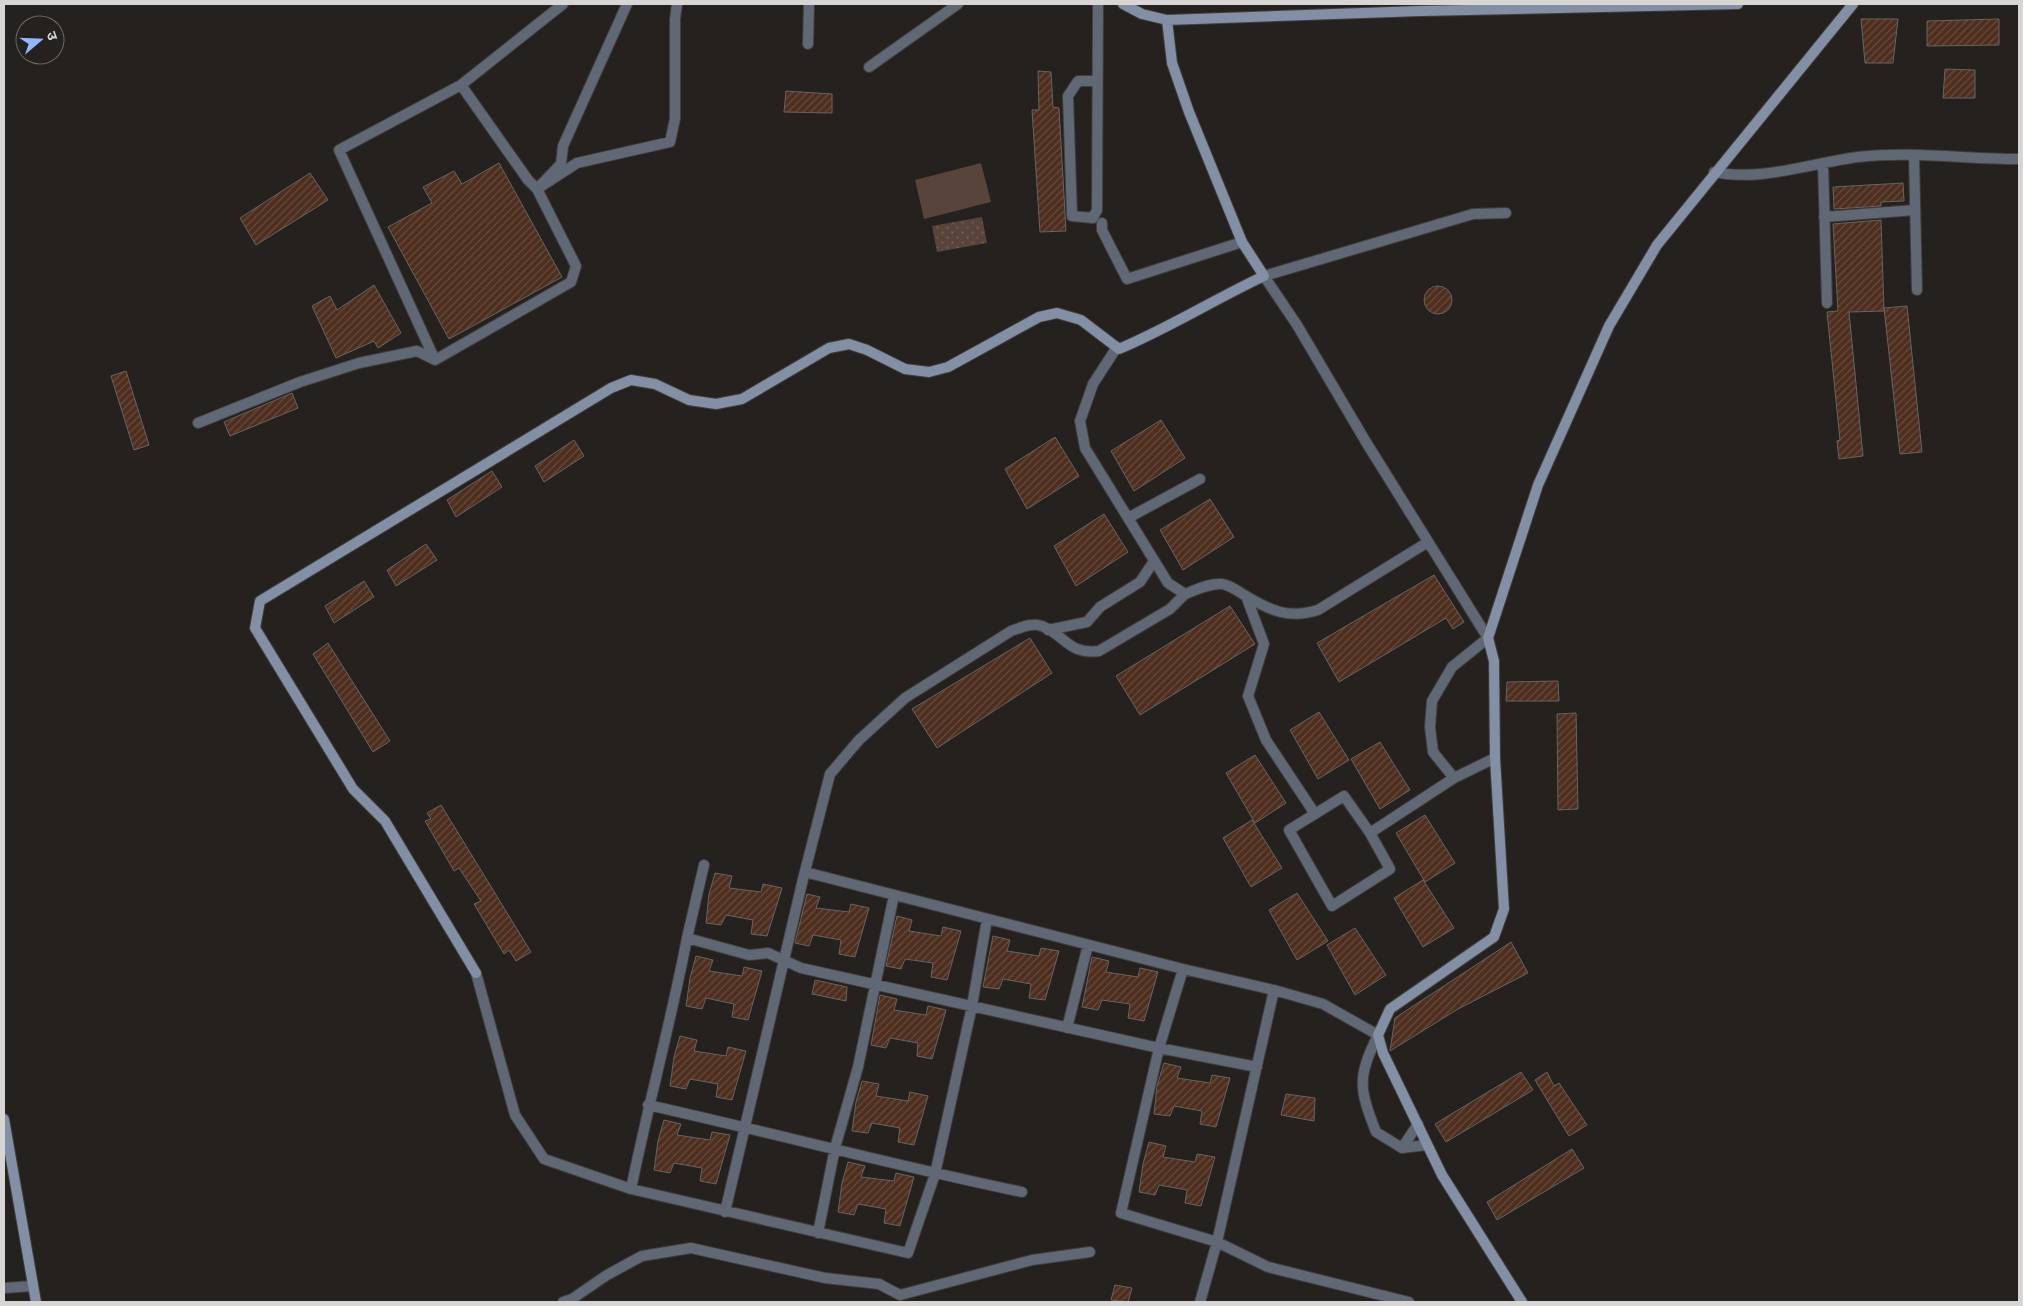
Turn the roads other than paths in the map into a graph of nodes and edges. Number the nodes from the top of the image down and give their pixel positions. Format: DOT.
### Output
graph roads {
  1 [pos="563,4"];
  2 [pos="628,4"];
  3 [pos="677,4"];
  4 [pos="809,4"];
  5 [pos="958,4"];
  6 [pos="1098,4"];
  7 [pos="1123,4"];
  8 [pos="1738,4"];
  9 [pos="1853,4"];
  10 [pos="1167,20"];
  11 [pos="808,44"];
  12 [pos="869,67"];
  13 [pos="1097,81"];
  14 [pos="461,85"];
  15 [pos="1914,156"];
  16 [pos="2019,159"];
  17 [pos="1823,163"];
  18 [pos="1714,172"];
  19 [pos="537,189"];
  20 [pos="1915,210"];
  21 [pos="1506,213"];
  22 [pos="1824,217"];
  23 [pos="1102,222"];
  24 [pos="1242,242"];
  25 [pos="1264,276"];
  26 [pos="1917,290"];
  27 [pos="1827,303"];
  28 [pos="1117,347"];
  29 [pos="435,360"];
  30 [pos="198,423"];
  31 [pos="1200,478"];
  32 [pos="1128,518"];
  33 [pos="1428,542"];
  34 [pos="1154,561"];
  35 [pos="1185,594"];
  36 [pos="1246,596"];
  37 [pos="1048,630"];
  38 [pos="1488,638"];
  39 [pos="1495,758"];
  40 [pos="1454,778"];
  41 [pos="1315,814"];
  42 [pos="1370,833"];
  43 [pos="704,866"];
  44 [pos="805,872"];
  45 [pos="894,895"];
  46 [pos="987,919"];
  47 [pos="687,938"];
  48 [pos="1088,944"];
  49 [pos="785,960"];
  50 [pos="1183,969"];
  51 [pos="875,983"];
  52 [pos="1274,990"];
  53 [pos="972,1006"];
  54 [pos="1067,1028"];
  55 [pos="1378,1035"];
  56 [pos="1159,1048"];
  57 [pos="1256,1067"];
  58 [pos="648,1105"];
  59 [pos="4,1119"];
  60 [pos="1418,1124"];
  61 [pos="746,1127"];
  62 [pos="1427,1145"];
  63 [pos="835,1148"];
  64 [pos="1402,1148"];
  65 [pos="7,1163"];
  66 [pos="935,1174"];
  67 [pos="631,1190"];
  68 [pos="1022,1192"];
  69 [pos="725,1212"];
  70 [pos="818,1233"];
  71 [pos="1217,1242"];
  72 [pos="1090,1252"];
  73 [pos="33,1286"];
  74 [pos="4,1288"];
  75 [pos="36,1302"];
  76 [pos="563,1302"];
  77 [pos="1200,1302"];
  78 [pos="1409,1302"];
  79 [pos="1522,1302"];
  1 -- 14 [label="street"];
  2 -- 19 [label="street"];
  3 -- 19 [label="street"];
  4 -- 11 [label="street"];
  5 -- 12 [label="street"];
  6 -- 13 [label="street"];
  7 -- 10 [label="street"];
  8 -- 10 [label="street"];
  9 -- 18 [label="street"];
  10 -- 24 [label="street"];
  13 -- 13 [label="street"];
  14 -- 19 [label="street"];
  14 -- 29 [label="street"];
  15 -- 16 [label="street"];
  15 -- 17 [label="street"];
  15 -- 20 [label="street"];
  17 -- 18 [label="street"];
  17 -- 22 [label="street"];
  18 -- 38 [label="street"];
  19 -- 29 [label="street"];
  20 -- 22 [label="street"];
  20 -- 26 [label="street"];
  21 -- 25 [label="street"];
  22 -- 27 [label="street"];
  23 -- 24 [label="street"];
  24 -- 25 [label="street"];
  25 -- 28 [label="street"];
  25 -- 33 [label="street"];
  28 -- 32 [label="street"];
  28 -- 67 [label="street"];
  29 -- 30 [label="street"];
  31 -- 32 [label="street"];
  32 -- 34 [label="street"];
  33 -- 36 [label="street"];
  33 -- 38 [label="street"];
  34 -- 35 [label="street"];
  34 -- 37 [label="street"];
  35 -- 36 [label="street"];
  35 -- 37 [label="street"];
  36 -- 41 [label="street"];
  37 -- 44 [label="street"];
  38 -- 39 [label="street"];
  38 -- 40 [label="street"];
  39 -- 40 [label="street"];
  39 -- 55 [label="street"];
  40 -- 42 [label="street"];
  41 -- 42 [label="street"];
  41 -- 42 [label="street"];
  43 -- 47 [label="street"];
  44 -- 45 [label="street"];
  44 -- 49 [label="street"];
  45 -- 46 [label="street"];
  45 -- 51 [label="street"];
  46 -- 48 [label="street"];
  46 -- 53 [label="street"];
  47 -- 49 [label="street"];
  47 -- 58 [label="street"];
  48 -- 50 [label="street"];
  48 -- 54 [label="street"];
  49 -- 51 [label="street"];
  49 -- 61 [label="street"];
  50 -- 52 [label="street"];
  50 -- 56 [label="street"];
  51 -- 53 [label="street"];
  51 -- 63 [label="street"];
  52 -- 55 [label="street"];
  52 -- 57 [label="street"];
  53 -- 54 [label="street"];
  53 -- 66 [label="street"];
  54 -- 56 [label="street"];
  55 -- 60 [label="street"];
  55 -- 64 [label="street"];
  56 -- 57 [label="street"];
  56 -- 71 [label="street"];
  57 -- 71 [label="street"];
  58 -- 61 [label="street"];
  58 -- 67 [label="street"];
  59 -- 65 [label="street"];
  60 -- 62 [label="street"];
  60 -- 64 [label="street"];
  61 -- 63 [label="street"];
  61 -- 69 [label="street"];
  62 -- 64 [label="street"];
  62 -- 79 [label="street"];
  63 -- 66 [label="street"];
  63 -- 70 [label="street"];
  65 -- 73 [label="street"];
  66 -- 68 [label="street"];
  66 -- 70 [label="street"];
  67 -- 69 [label="street"];
  69 -- 70 [label="street"];
  71 -- 77 [label="street"];
  71 -- 78 [label="street"];
  72 -- 76 [label="street"];
  73 -- 74 [label="street"];
  73 -- 75 [label="street"];
}
